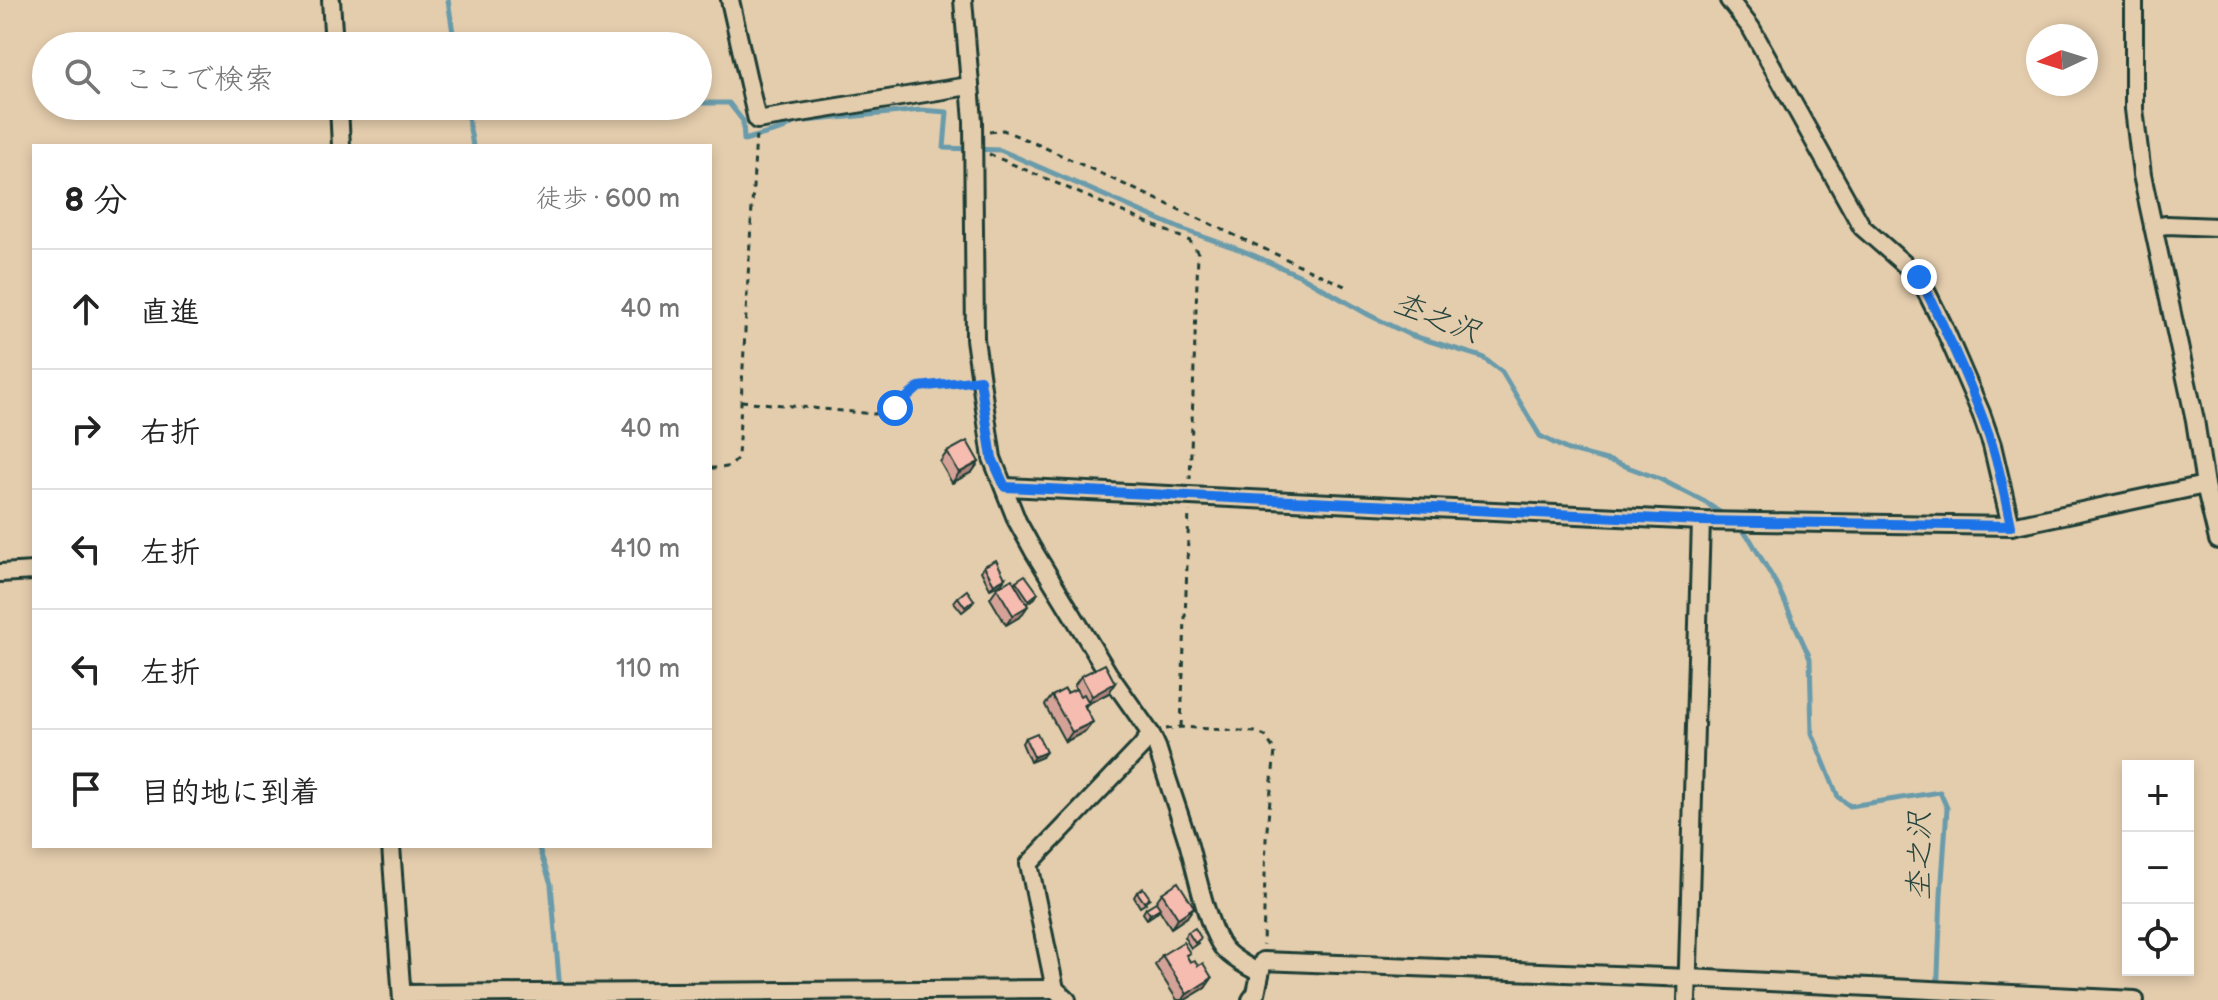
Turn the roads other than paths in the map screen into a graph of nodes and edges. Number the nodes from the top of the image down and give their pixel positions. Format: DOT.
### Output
graph roads {
  1 [pos="331,0"];
  2 [pos="730,0"];
  3 [pos="963,0"];
  4 [pos="1729,0"];
  5 [pos="2134,0"];
  6 [pos="333,32"];
  7 [pos="969,86"];
  8 [pos="340,120"];
  9 [pos="341,144"];
  10 [pos="2153,227"];
  11 [pos="2218,227"];
  12 [pos="2205,485"];
  13 [pos="1005,487"];
  14 [pos="1701,521"];
  15 [pos="2011,526"];
  16 [pos="2218,540"];
  17 [pos="32,571"];
  18 [pos="0,573"];
  19 [pos="1151,734"];
  20 [pos="391,848"];
  21 [pos="1262,967"];
  22 [pos="1688,978"];
  23 [pos="906,995"];
  24 [pos="1061,995"];
  25 [pos="402,997"];
  26 [pos="1251,1000"];
  27 [pos="1687,1000"];
  28 [pos="2135,1000"];
  1 -- 6 [label="street"];
  2 -- 7 [label="street"];
  3 -- 7 [label="street"];
  4 -- 15 [label="street"];
  5 -- 10 [label="street"];
  7 -- 13 [label="street"];
  8 -- 9 [label="street"];
  10 -- 11 [label="street"];
  10 -- 12 [label="street"];
  12 -- 15 [label="street"];
  12 -- 16 [label="street"];
  13 -- 14 [label="street"];
  13 -- 19 [label="street"];
  14 -- 15 [label="street"];
  14 -- 22 [label="street"];
  17 -- 18 [label="street"];
  19 -- 21 [label="street"];
  19 -- 24 [label="street"];
  20 -- 25 [label="street"];
  21 -- 22 [label="street"];
  21 -- 26 [label="street"];
  22 -- 27 [label="street"];
  22 -- 28 [label="street"];
  23 -- 24 [label="street"];
  23 -- 25 [label="street"];
}
